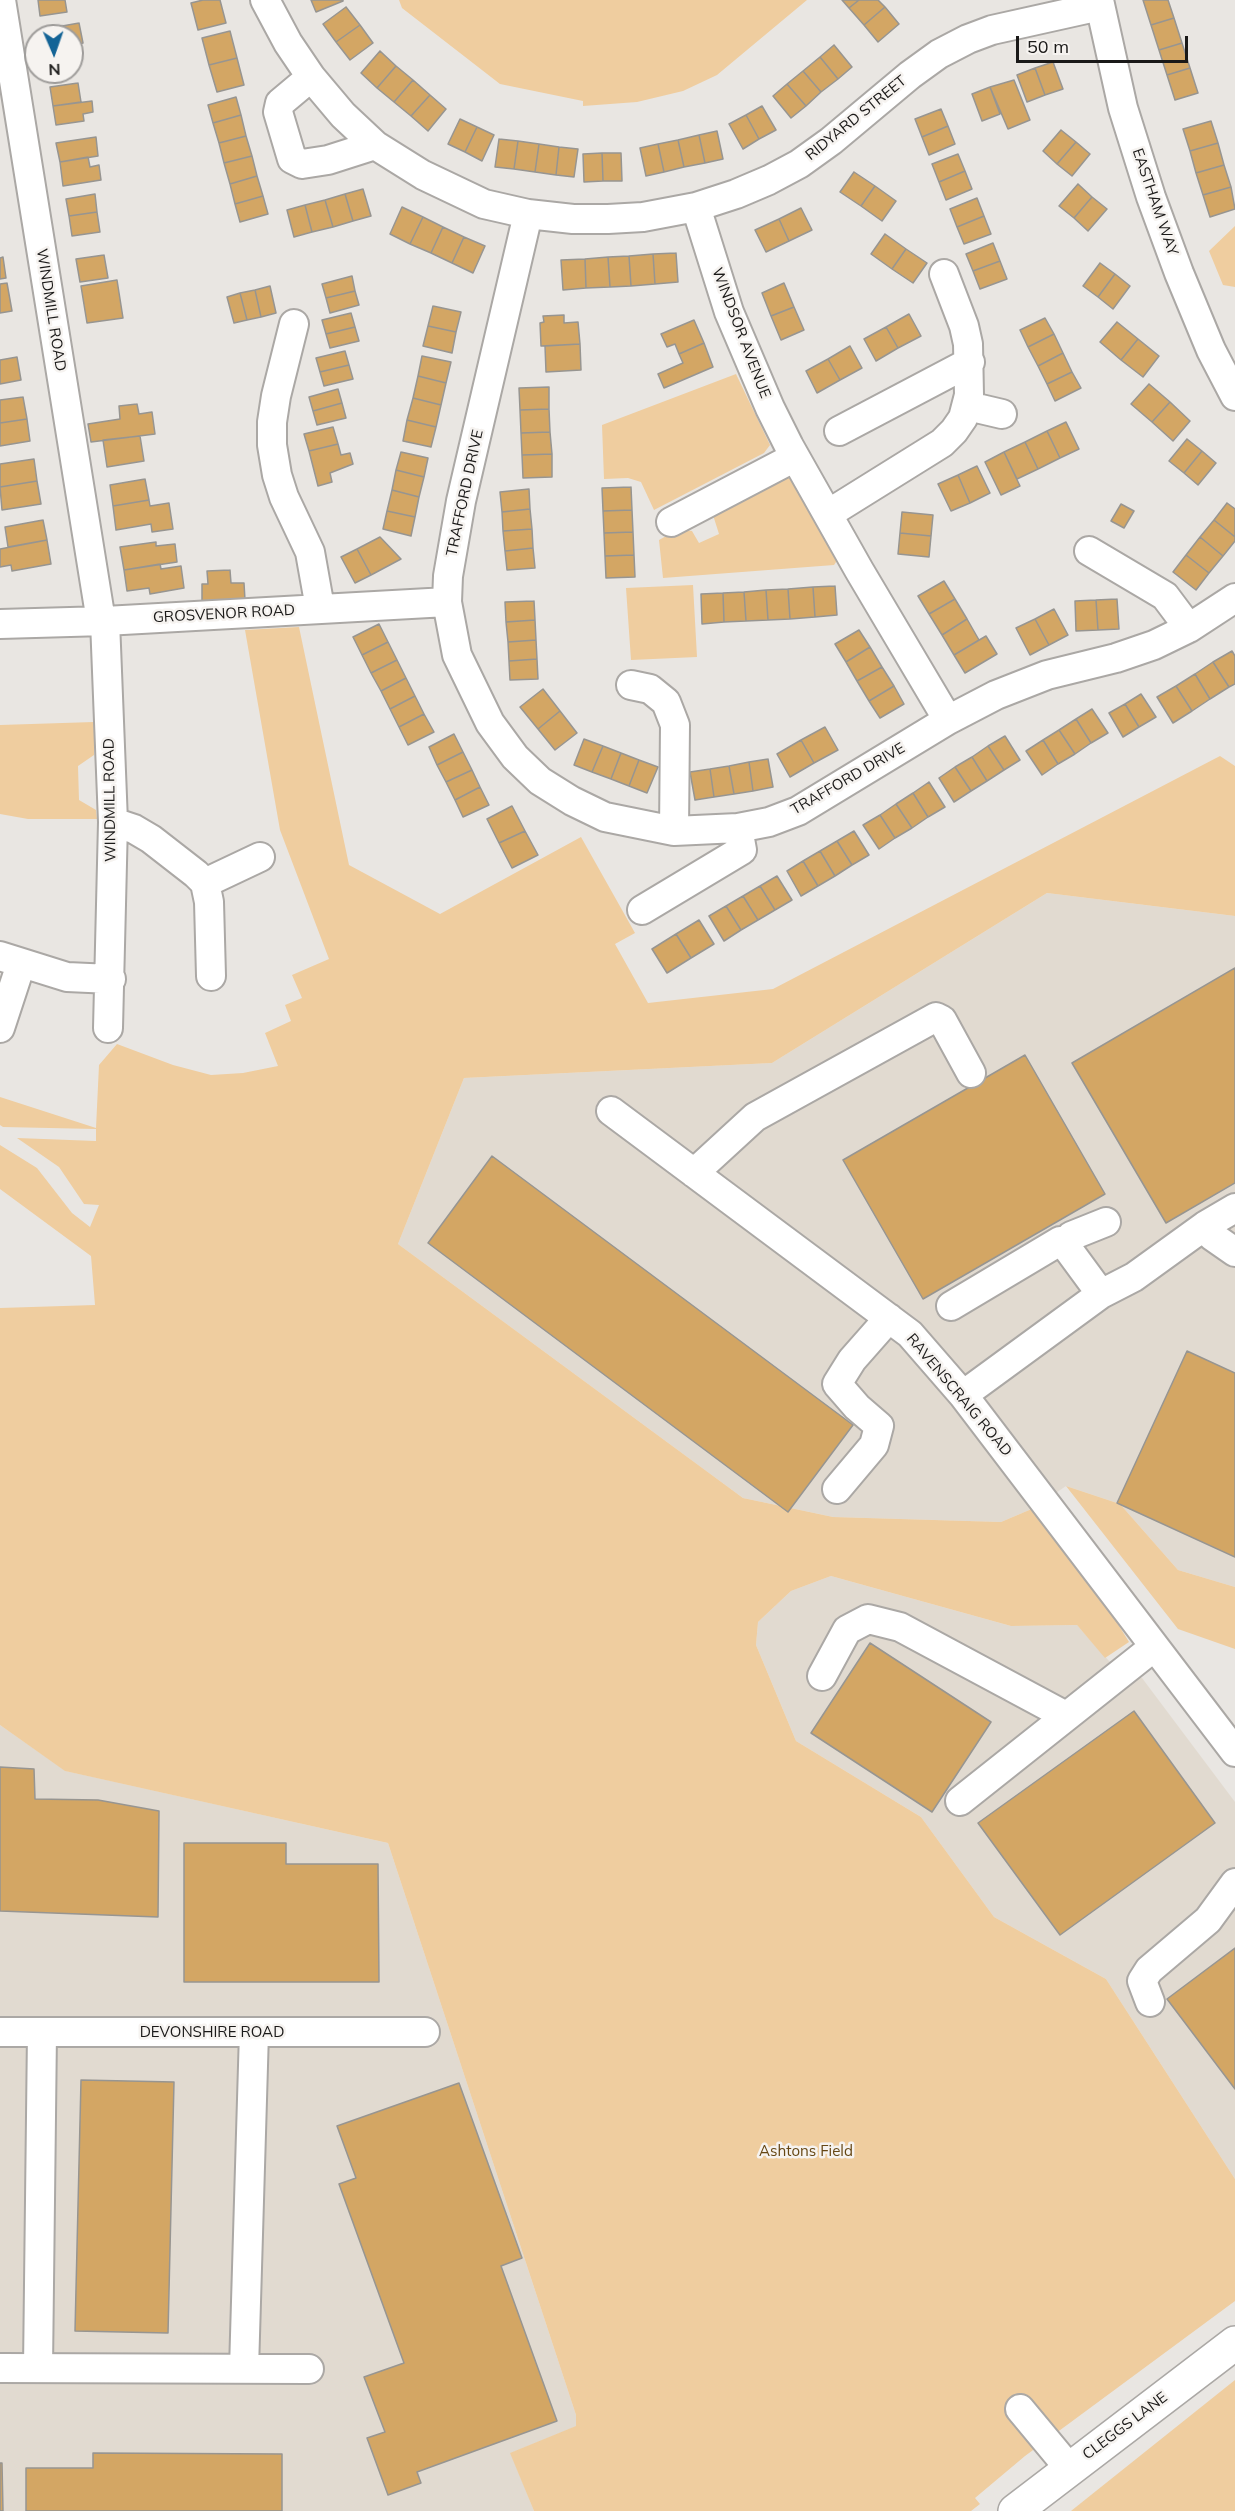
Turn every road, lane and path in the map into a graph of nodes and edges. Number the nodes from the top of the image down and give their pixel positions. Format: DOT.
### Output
graph roads {
  1 [pos="1,0"];
  2 [pos="265,0"];
  3 [pos="1100,3"];
  4 [pos="311,77"];
  5 [pos="375,145"];
  6 [pos="696,207"];
  7 [pos="528,214"];
  8 [pos="944,274"];
  9 [pos="294,324"];
  10 [pos="970,362"];
  11 [pos="1235,396"];
  12 [pos="968,406"];
  13 [pos="1002,414"];
  14 [pos="839,431"];
  15 [pos="795,457"];
  16 [pos="828,514"];
  17 [pos="671,522"];
  18 [pos="1089,551"];
  19 [pos="1235,598"];
  20 [pos="447,602"];
  21 [pos="321,608"];
  22 [pos="103,621"];
  23 [pos="0,624"];
  24 [pos="1189,628"];
  25 [pos="631,685"];
  26 [pos="948,720"];
  27 [pos="113,822"];
  28 [pos="738,828"];
  29 [pos="674,831"];
  30 [pos="260,857"];
  31 [pos="205,883"];
  32 [pos="652,898"];
  33 [pos="10,960"];
  34 [pos="111,979"];
  35 [pos="210,979"];
  36 [pos="0,1028"];
  37 [pos="108,1028"];
  38 [pos="971,1073"];
  39 [pos="611,1111"];
  40 [pos="694,1173"];
  41 [pos="1235,1208"];
  42 [pos="1106,1222"];
  43 [pos="1206,1225"];
  44 [pos="1065,1245"];
  45 [pos="1235,1252"];
  46 [pos="1101,1294"];
  47 [pos="951,1306"];
  48 [pos="889,1318"];
  49 [pos="963,1395"];
  50 [pos="837,1489"];
  51 [pos="1154,1647"];
  52 [pos="822,1676"];
  53 [pos="1066,1716"];
  54 [pos="1235,1752"];
  55 [pos="960,1801"];
  56 [pos="1234,1885"];
  57 [pos="1150,2002"];
  58 [pos="0,2032"];
  59 [pos="42,2032"];
  60 [pos="254,2032"];
  61 [pos="425,2032"];
  62 [pos="1235,2343"];
  63 [pos="0,2368"];
  64 [pos="38,2368"];
  65 [pos="244,2368"];
  66 [pos="309,2369"];
  67 [pos="1020,2409"];
  68 [pos="1069,2468"];
  69 [pos="1015,2511"];
  1 -- 22 [label="street, WINDMILL ROAD"];
  2 -- 4 [label="street, RIDYARD STREET"];
  3 -- 6 [label="street, RIDYARD STREET"];
  3 -- 11 [label="street, EASTHAM WAY"];
  4 -- 5 [label="street, RIDYARD STREET"];
  4 -- 5 [label="street"];
  5 -- 7 [label="street, RIDYARD STREET"];
  6 -- 7 [label="street, RIDYARD STREET"];
  6 -- 15 [label="street, WINDSOR AVENUE"];
  7 -- 20 [label="street, TRAFFORD DRIVE"];
  8 -- 10 [label="street"];
  9 -- 21 [label="street"];
  10 -- 12 [label="street"];
  10 -- 14 [label="street"];
  12 -- 13 [label="street"];
  12 -- 16 [label="street"];
  15 -- 16 [label="street, WINDSOR AVENUE"];
  15 -- 17 [label="street"];
  16 -- 26 [label="street, WINDSOR AVENUE"];
  18 -- 24 [label="street"];
  19 -- 24 [label="street, TRAFFORD DRIVE"];
  20 -- 21 [label="street, GROSVENOR ROAD"];
  20 -- 29 [label="street, TRAFFORD DRIVE"];
  21 -- 22 [label="street, GROSVENOR ROAD"];
  22 -- 23 [label="street, GROSVENOR ROAD"];
  22 -- 27 [label="street, WINDMILL ROAD"];
  24 -- 26 [label="street, TRAFFORD DRIVE"];
  25 -- 29 [label="street"];
  26 -- 28 [label="street, TRAFFORD DRIVE"];
  27 -- 31 [label="street"];
  27 -- 34 [label="street, WINDMILL ROAD"];
  28 -- 29 [label="street, TRAFFORD DRIVE"];
  28 -- 32 [label="street"];
  30 -- 31 [label="street"];
  31 -- 35 [label="street"];
  33 -- 34 [label="street"];
  33 -- 36 [label="street"];
  34 -- 37 [label="street, WINDMILL ROAD"];
  38 -- 40 [label="street"];
  39 -- 40 [label="street, RAVENSCRAIG ROAD"];
  40 -- 48 [label="street, RAVENSCRAIG ROAD"];
  41 -- 43 [label="street"];
  42 -- 44 [label="street"];
  43 -- 45 [label="street"];
  43 -- 46 [label="street"];
  44 -- 46 [label="street"];
  44 -- 47 [label="street"];
  46 -- 49 [label="street"];
  48 -- 49 [label="street, RAVENSCRAIG ROAD"];
  48 -- 50 [label="street"];
  49 -- 51 [label="street, RAVENSCRAIG ROAD"];
  51 -- 53 [label="street"];
  51 -- 54 [label="street, RAVENSCRAIG ROAD"];
  52 -- 53 [label="street"];
  53 -- 55 [label="street"];
  56 -- 57 [label="street"];
  58 -- 59 [label="street, DEVONSHIRE ROAD"];
  59 -- 60 [label="street, DEVONSHIRE ROAD"];
  59 -- 64 [label="street"];
  60 -- 61 [label="street, DEVONSHIRE ROAD"];
  60 -- 65 [label="street"];
  62 -- 68 [label="main road, CLEGGS LANE"];
  63 -- 64 [label="street"];
  64 -- 65 [label="street"];
  65 -- 66 [label="street"];
  67 -- 68 [label="street"];
  68 -- 69 [label="main road, CLEGGS LANE"];
}
